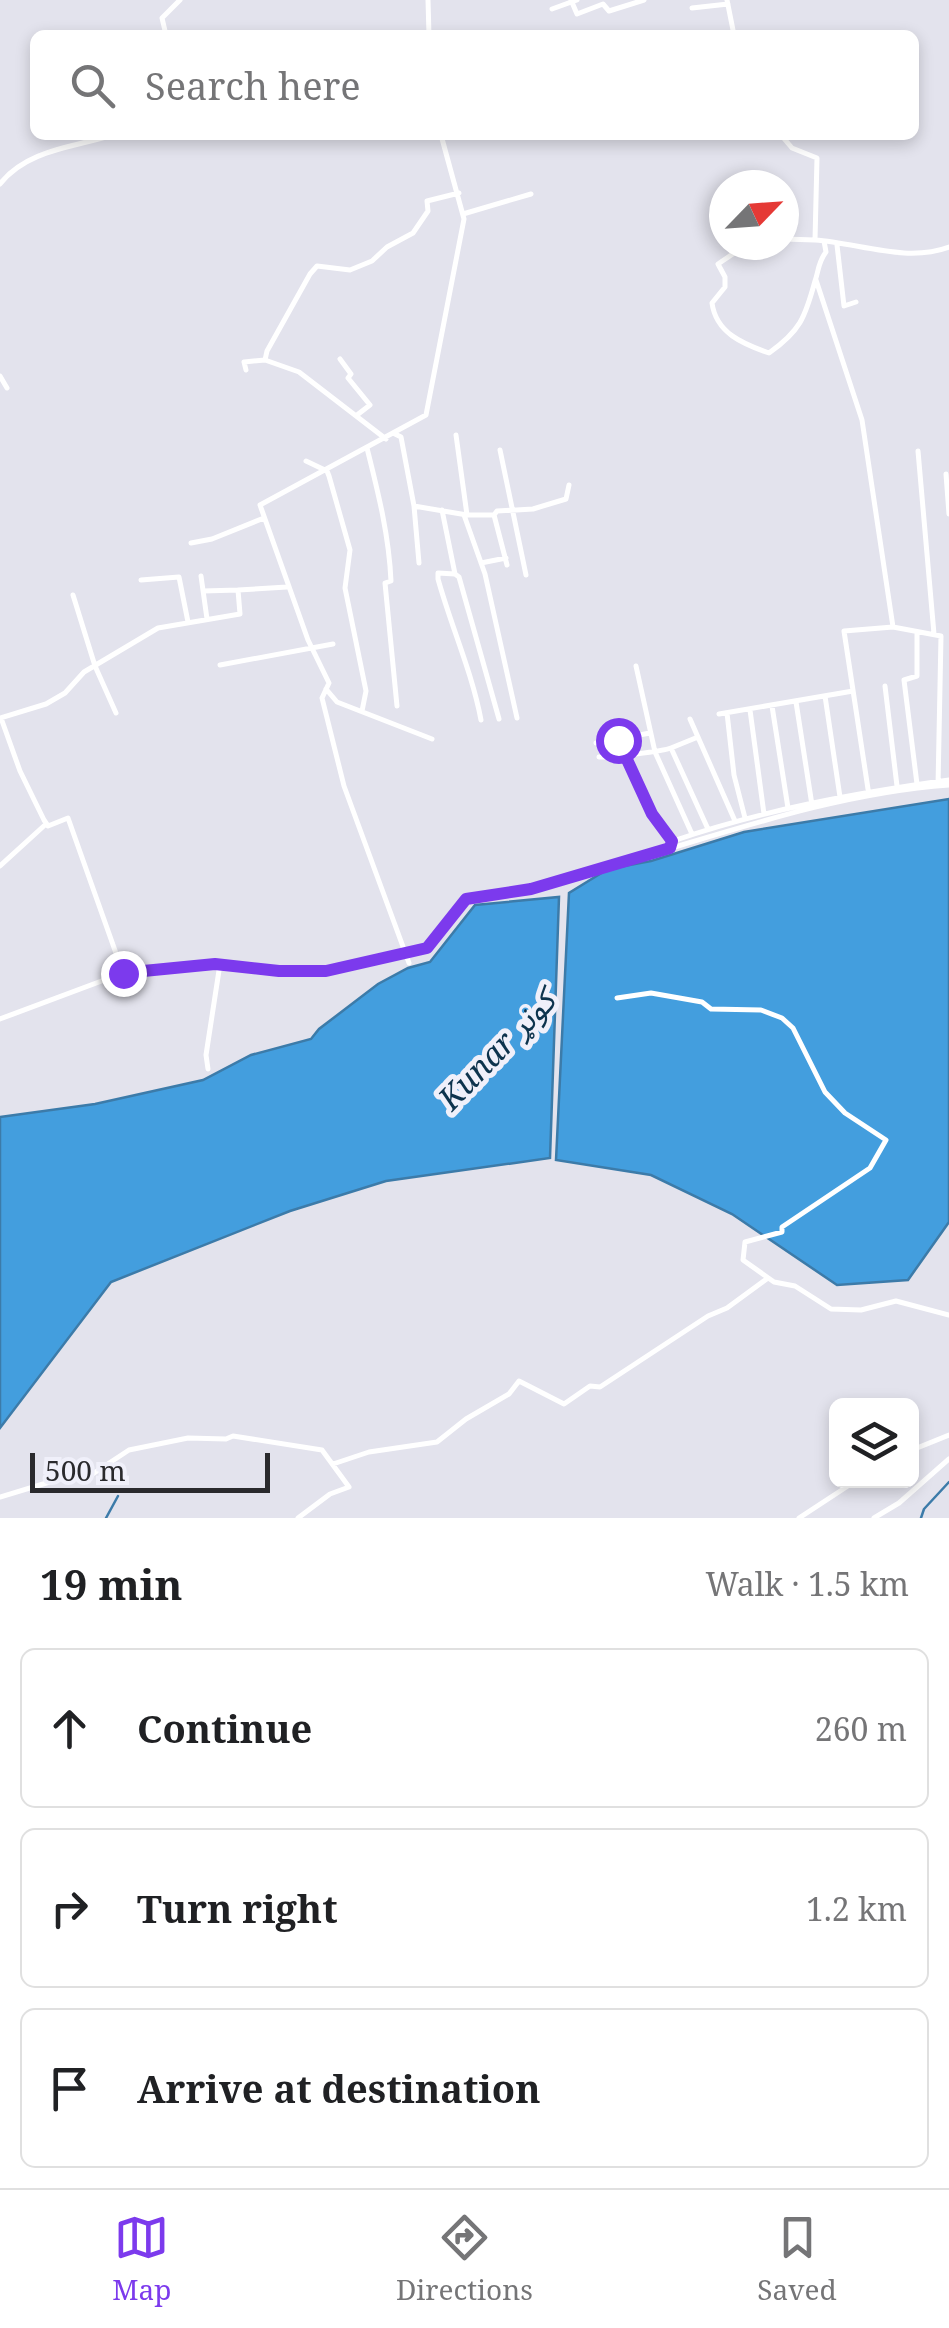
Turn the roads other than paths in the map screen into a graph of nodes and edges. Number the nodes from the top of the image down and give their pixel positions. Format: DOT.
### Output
graph roads {
  1 [pos="180,0"];
  2 [pos="428,0"];
  3 [pos="644,0"];
  4 [pos="573,1"];
  5 [pos="728,2"];
  6 [pos="692,8"];
  7 [pos="552,9"];
  8 [pos="165,30"];
  9 [pos="429,30"];
  10 [pos="733,30"];
  11 [pos="96,140"];
  12 [pos="443,140"];
  13 [pos="785,140"];
  14 [pos="0,184"];
  15 [pos="459,193"];
  16 [pos="531,194"];
  17 [pos="463,214"];
  18 [pos="799,239"];
  19 [pos="815,240"];
  20 [pos="824,240"];
  21 [pos="837,245"];
  22 [pos="949,247"];
  23 [pos="724,260"];
  24 [pos="816,280"];
  25 [pos="856,302"];
  26 [pos="340,359"];
  27 [pos="265,360"];
  28 [pos="246,370"];
  29 [pos="0,376"];
  30 [pos="8,388"];
  31 [pos="357,415"];
  32 [pos="396,434"];
  33 [pos="456,435"];
  34 [pos="386,439"];
  35 [pos="367,448"];
  36 [pos="500,450"];
  37 [pos="918,450"];
  38 [pos="306,461"];
  39 [pos="327,471"];
  40 [pos="946,474"];
  41 [pos="569,485"];
  42 [pos="414,506"];
  43 [pos="442,510"];
  44 [pos="512,510"];
  45 [pos="949,514"];
  46 [pos="465,515"];
  47 [pos="494,516"];
  48 [pos="264,518"];
  49 [pos="191,543"];
  50 [pos="420,563"];
  51 [pos="481,563"];
  52 [pos="455,574"];
  53 [pos="526,574"];
  54 [pos="202,576"];
  55 [pos="141,580"];
  56 [pos="288,586"];
  57 [pos="238,590"];
  58 [pos="203,591"];
  59 [pos="73,595"];
  60 [pos="207,619"];
  61 [pos="188,622"];
  62 [pos="893,628"];
  63 [pos="917,633"];
  64 [pos="937,635"];
  65 [pos="949,636"];
  66 [pos="333,644"];
  67 [pos="312,649"];
  68 [pos="220,665"];
  69 [pos="96,666"];
  70 [pos="636,666"];
  71 [pos="885,686"];
  72 [pos="326,689"];
  73 [pos="853,692"];
  74 [pos="826,696"];
  75 [pos="796,702"];
  76 [pos="397,706"];
  77 [pos="772,706"];
  78 [pos="750,710"];
  79 [pos="362,711"];
  80 [pos="116,713"];
  81 [pos="0,718"];
  82 [pos="499,718"];
  83 [pos="517,718"];
  84 [pos="690,718"];
  85 [pos="480,720"];
  86 [pos="614,721"];
  87 [pos="650,734"];
  88 [pos="698,737"];
  89 [pos="432,739"];
  90 [pos="618,740"];
  91 [pos="596,743"];
  92 [pos="671,748"];
  93 [pos="655,752"];
  94 [pos="625,753"];
  95 [pos="600,757"];
  96 [pos="949,783"];
  97 [pos="917,784"];
  98 [pos="938,784"];
  99 [pos="897,786"];
  100 [pos="869,794"];
  101 [pos="840,798"];
  102 [pos="812,804"];
  103 [pos="788,812"];
  104 [pos="764,814"];
  105 [pos="746,818"];
  106 [pos="736,821"];
  107 [pos="46,823"];
  108 [pos="708,829"];
  109 [pos="692,834"];
  110 [pos="671,844"];
  111 [pos="0,866"];
  112 [pos="405,953"];
  113 [pos="408,963"];
  114 [pos="220,964"];
  115 [pos="123,973"];
  116 [pos="616,998"];
  117 [pos="0,1019"];
  118 [pos="208,1070"];
  119 [pos="768,1278"];
  120 [pos="949,1315"];
  121 [pos="949,1435"];
  122 [pos="919,1447"];
  123 [pos="949,1459"];
  124 [pos="333,1464"];
  125 [pos="845,1488"];
  126 [pos="0,1497"];
  127 [pos="298,1518"];
  128 [pos="799,1518"];
  129 [pos="874,1518"];
  1 -- 8 [label="street"];
  2 -- 9 [label="street"];
  3 -- 4 [label="street"];
  4 -- 7 [label="street"];
  5 -- 6 [label="street"];
  5 -- 10 [label="street"];
  11 -- 14 [label="street"];
  12 -- 15 [label="street"];
  13 -- 19 [label="street"];
  15 -- 17 [label="street"];
  15 -- 27 [label="street"];
  16 -- 17 [label="street"];
  17 -- 32 [label="street"];
  18 -- 19 [label="street"];
  19 -- 20 [label="street"];
  20 -- 21 [label="street"];
  20 -- 24 [label="street"];
  21 -- 22 [label="street"];
  21 -- 25 [label="street"];
  23 -- 24 [label="street"];
  24 -- 62 [label="street"];
  26 -- 31 [label="street"];
  27 -- 28 [label="street"];
  27 -- 31 [label="street"];
  29 -- 30 [label="street"];
  31 -- 34 [label="street"];
  32 -- 34 [label="street"];
  32 -- 42 [label="street"];
  33 -- 46 [label="street"];
  34 -- 35 [label="street"];
  35 -- 39 [label="street"];
  35 -- 76 [label="street"];
  36 -- 44 [label="street"];
  37 -- 64 [label="street"];
  38 -- 39 [label="street"];
  39 -- 48 [label="street"];
  39 -- 79 [label="street"];
  40 -- 45 [label="street"];
  41 -- 44 [label="street"];
  42 -- 43 [label="street"];
  42 -- 50 [label="street"];
  43 -- 46 [label="street"];
  43 -- 52 [label="street"];
  44 -- 47 [label="street"];
  44 -- 53 [label="street"];
  46 -- 47 [label="street"];
  46 -- 51 [label="street"];
  47 -- 51 [label="street"];
  48 -- 49 [label="street"];
  48 -- 56 [label="street"];
  51 -- 83 [label="street"];
  52 -- 82 [label="street"];
  52 -- 85 [label="street"];
  54 -- 58 [label="street"];
  55 -- 61 [label="street"];
  56 -- 57 [label="street"];
  56 -- 67 [label="street"];
  57 -- 58 [label="street"];
  57 -- 60 [label="street"];
  58 -- 60 [label="street"];
  59 -- 69 [label="street"];
  60 -- 61 [label="street"];
  61 -- 69 [label="street"];
  62 -- 63 [label="street"];
  62 -- 73 [label="street"];
  63 -- 64 [label="street"];
  63 -- 97 [label="street"];
  64 -- 65 [label="street"];
  64 -- 98 [label="street"];
  66 -- 67 [label="street"];
  67 -- 68 [label="street"];
  67 -- 72 [label="street"];
  69 -- 80 [label="street"];
  69 -- 81 [label="street"];
  70 -- 87 [label="street"];
  71 -- 99 [label="street"];
  72 -- 79 [label="street"];
  72 -- 112 [label="street"];
  73 -- 74 [label="street"];
  73 -- 100 [label="street"];
  74 -- 75 [label="street"];
  74 -- 101 [label="street"];
  75 -- 77 [label="street"];
  75 -- 102 [label="street"];
  77 -- 78 [label="street"];
  77 -- 103 [label="street"];
  78 -- 104 [label="street"];
  78 -- 105 [label="street"];
  79 -- 89 [label="street"];
  81 -- 107 [label="street"];
  84 -- 88 [label="street"];
  86 -- 90 [label="street"];
  87 -- 90 [label="street"];
  87 -- 93 [label="street"];
  88 -- 92 [label="street"];
  88 -- 106 [label="street"];
  90 -- 91 [label="street"];
  90 -- 94 [label="street"];
  92 -- 93 [label="street"];
  92 -- 108 [label="street"];
  93 -- 94 [label="street"];
  93 -- 109 [label="street"];
  94 -- 95 [label="street"];
  94 -- 110 [label="street"];
  96 -- 98 [label="street"];
  97 -- 98 [label="street"];
  97 -- 99 [label="street"];
  98 -- 100 [label="street"];
  99 -- 100 [label="street"];
  100 -- 101 [label="street"];
  100 -- 103 [label="street"];
  101 -- 102 [label="street"];
  102 -- 103 [label="street"];
  103 -- 104 [label="street"];
  103 -- 110 [label="street"];
  104 -- 105 [label="street"];
  105 -- 106 [label="street"];
  106 -- 108 [label="street"];
  107 -- 111 [label="street"];
  107 -- 115 [label="street"];
  108 -- 109 [label="street"];
  109 -- 110 [label="street"];
  110 -- 112 [label="street"];
  112 -- 113 [label="street"];
  112 -- 114 [label="street"];
  114 -- 115 [label="street"];
  114 -- 118 [label="street"];
  115 -- 117 [label="street"];
  116 -- 119 [label="street"];
  119 -- 120 [label="street"];
  119 -- 124 [label="street"];
  121 -- 122 [label="street"];
  123 -- 129 [label="street"];
  124 -- 126 [label="street"];
  124 -- 127 [label="street"];
  125 -- 128 [label="street"];
}
